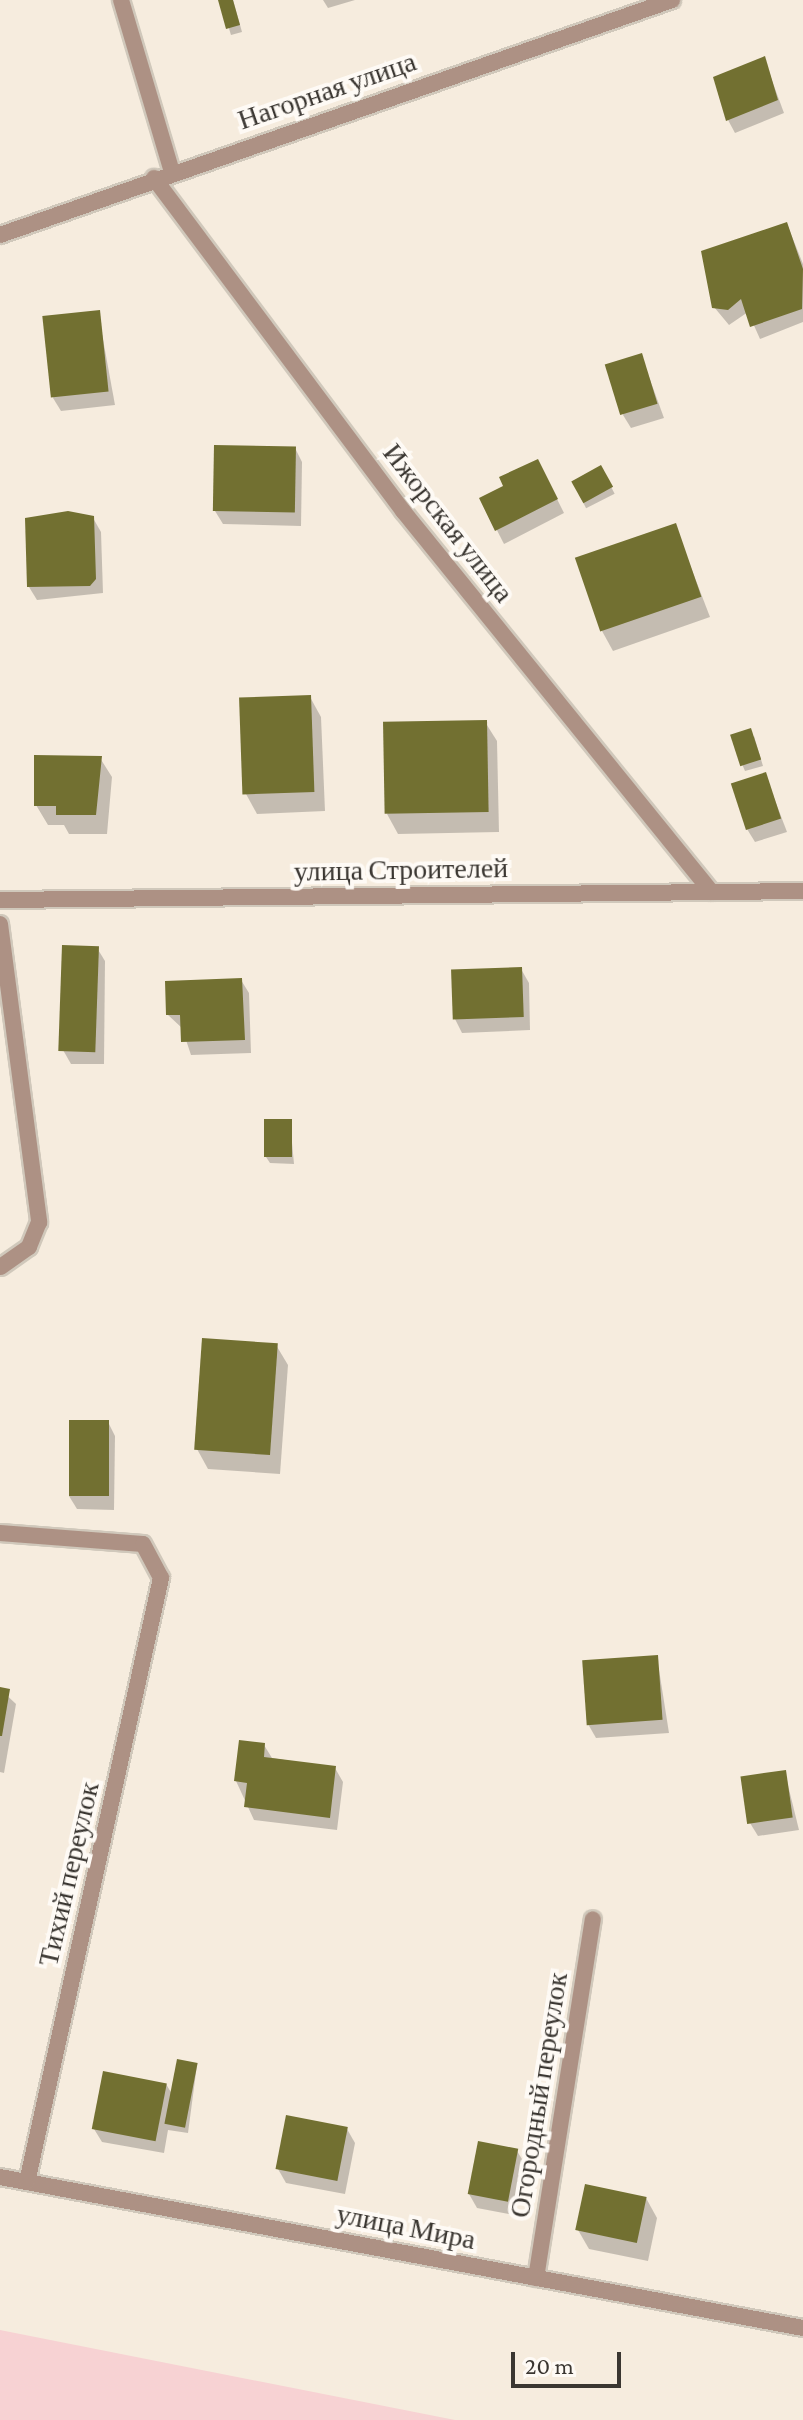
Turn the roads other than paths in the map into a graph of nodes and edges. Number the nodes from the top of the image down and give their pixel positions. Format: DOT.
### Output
graph roads {
  1 [pos="121,0"];
  2 [pos="672,0"];
  3 [pos="172,172"];
  4 [pos="154,178"];
  5 [pos="0,235"];
  6 [pos="803,891"];
  7 [pos="711,892"];
  8 [pos="0,900"];
  9 [pos="0,924"];
  10 [pos="0,1267"];
  11 [pos="0,1533"];
  12 [pos="593,1920"];
  13 [pos="0,2177"];
  14 [pos="27,2182"];
  15 [pos="536,2278"];
  16 [pos="803,2328"];
  1 -- 3 [label="street"];
  2 -- 3 [label="street, Нагорная улица"];
  3 -- 4 [label="street, Нагорная улица"];
  4 -- 5 [label="street, Нагорная улица"];
  4 -- 7 [label="street, Ижорская улица"];
  6 -- 7 [label="street, улица Строителей"];
  7 -- 8 [label="street, улица Строителей"];
  9 -- 10 [label="street"];
  11 -- 14 [label="street, Тихий переулок"];
  12 -- 15 [label="street, Огородный переулок"];
  13 -- 14 [label="street, улица Мира"];
  14 -- 15 [label="street, улица Мира"];
  15 -- 16 [label="street, улица Мира"];
}
